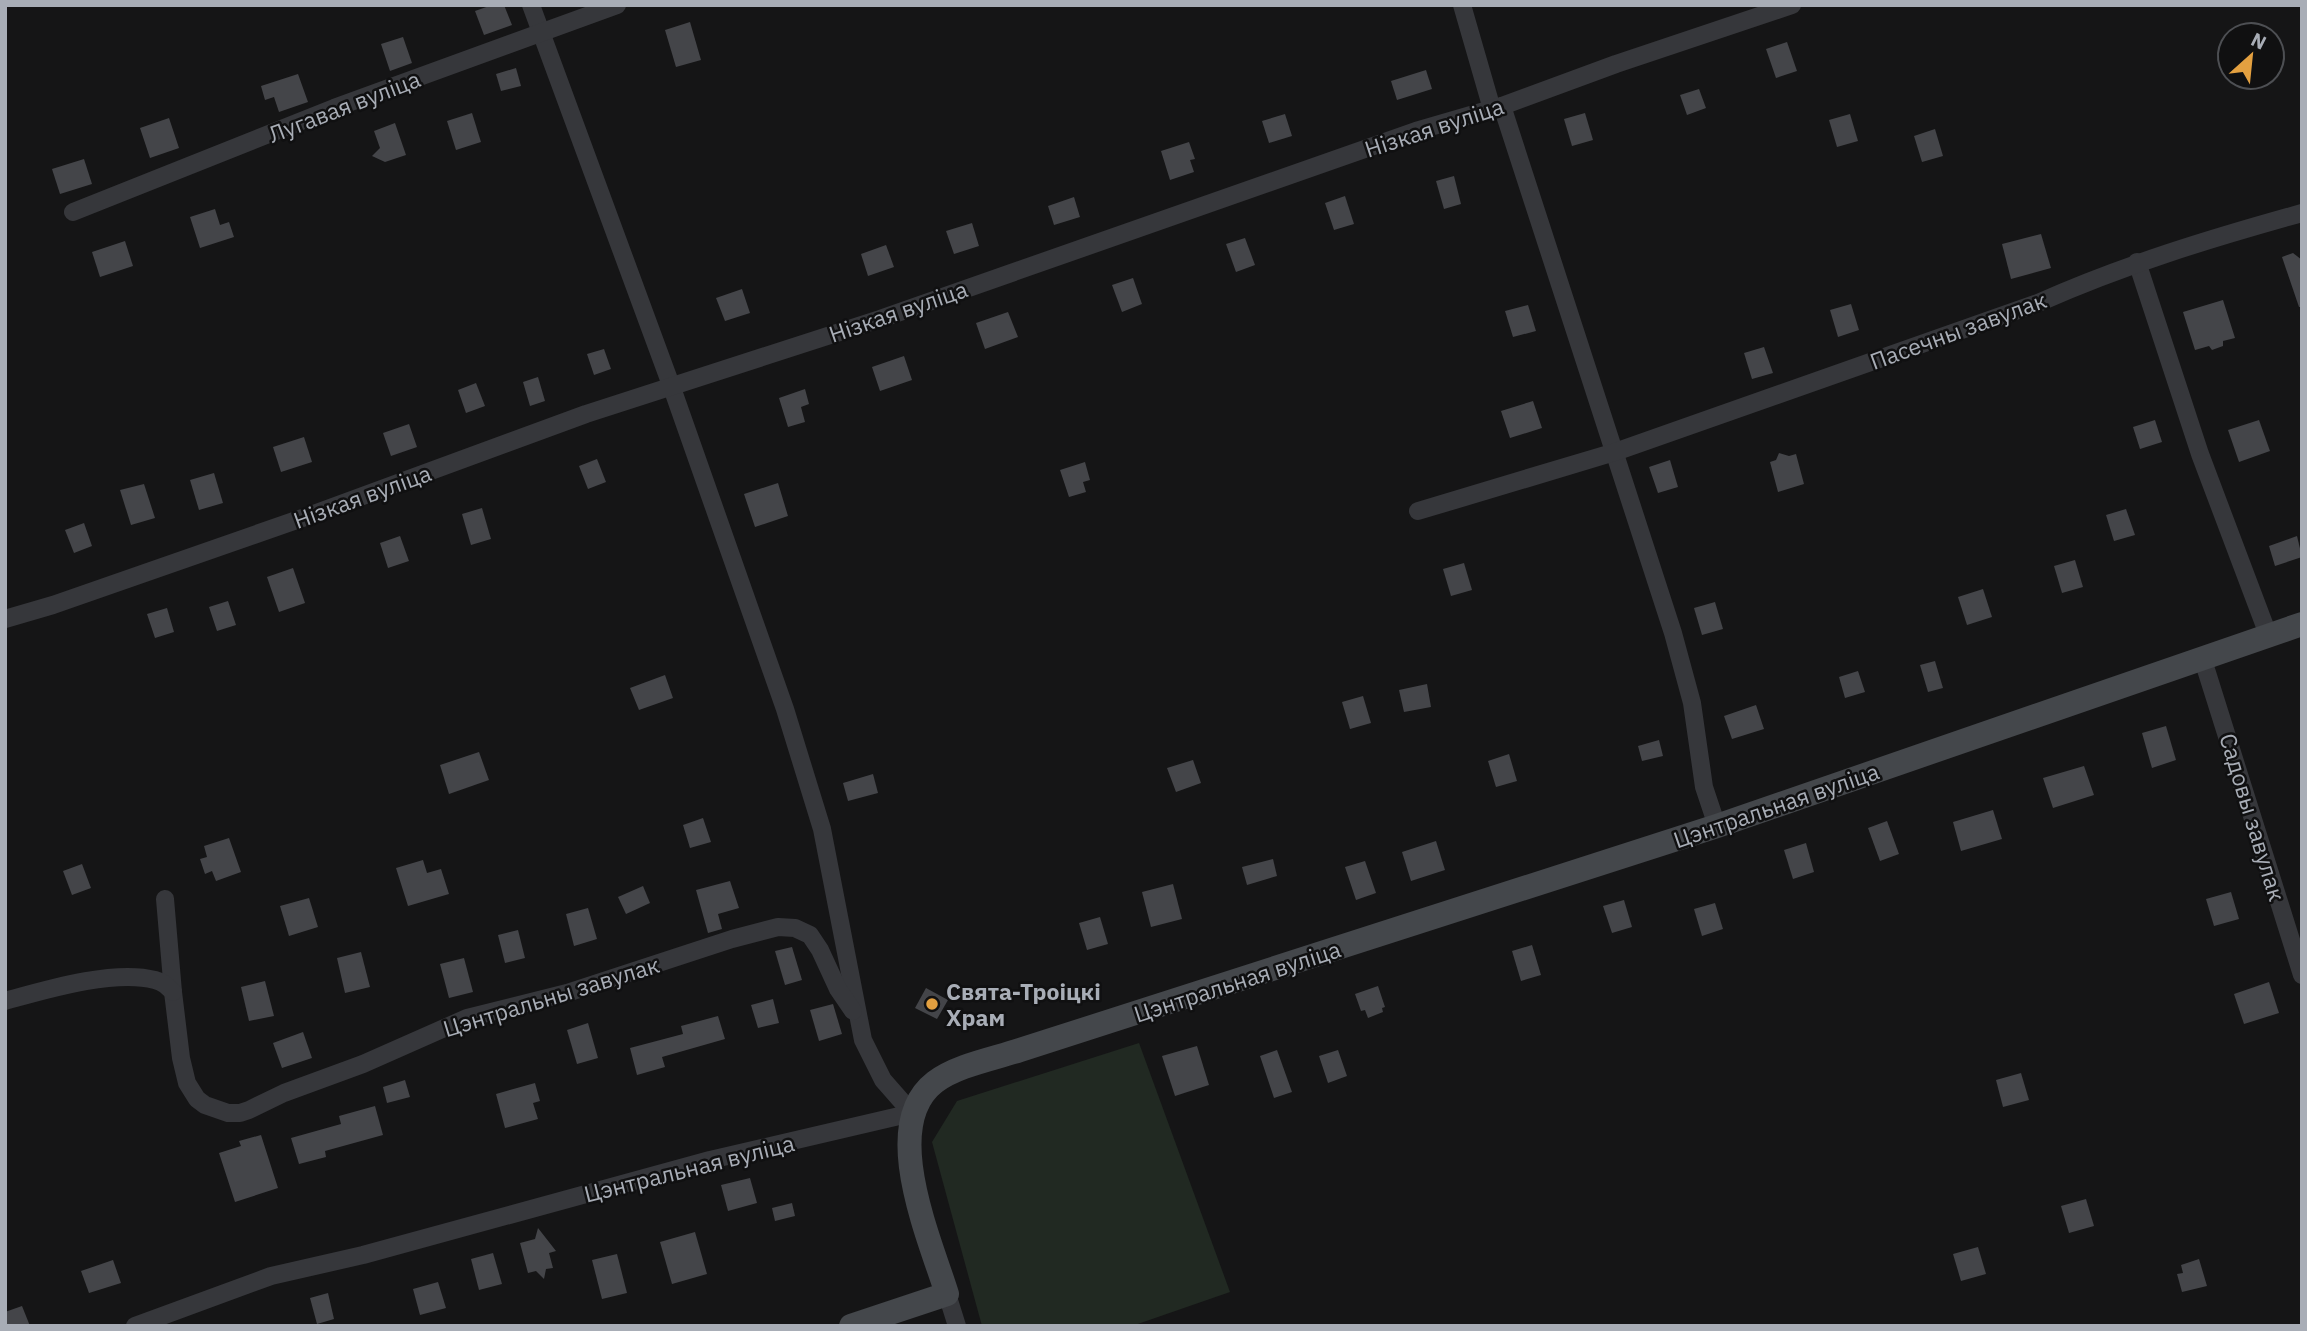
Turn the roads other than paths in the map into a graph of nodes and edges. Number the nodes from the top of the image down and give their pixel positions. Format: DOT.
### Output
graph roads {
  1 [pos="531,5"];
  2 [pos="617,5"];
  3 [pos="1462,5"];
  4 [pos="1792,5"];
  5 [pos="539,32"];
  6 [pos="1497,107"];
  7 [pos="74,212"];
  8 [pos="2302,213"];
  9 [pos="2137,262"];
  10 [pos="671,384"];
  11 [pos="1615,452"];
  12 [pos="1418,511"];
  13 [pos="5,619"];
  14 [pos="2302,625"];
  15 [pos="2269,637"];
  16 [pos="2203,660"];
  17 [pos="1717,826"];
  18 [pos="165,899"];
  19 [pos="2302,975"];
  20 [pos="173,992"];
  21 [pos="5,1000"];
  22 [pos="857,1016"];
  23 [pos="912,1114"];
  24 [pos="947,1294"];
  25 [pos="135,1326"];
  26 [pos="851,1326"];
  27 [pos="957,1326"];
  1 -- 5 [label="street"];
  2 -- 5 [label="street, Лугавая вуліца"];
  3 -- 6 [label="street"];
  4 -- 6 [label="street, Нізкая вуліца"];
  5 -- 7 [label="street, Лугавая вуліца"];
  5 -- 10 [label="street"];
  6 -- 10 [label="street, Нізкая вуліца"];
  6 -- 11 [label="street"];
  8 -- 9 [label="street, Пасечны завулак"];
  9 -- 11 [label="street, Пасечны завулак"];
  9 -- 15 [label="street"];
  10 -- 13 [label="street, Нізкая вуліца"];
  10 -- 22 [label="street"];
  11 -- 12 [label="street, Пасечны завулак"];
  11 -- 17 [label="street"];
  14 -- 15 [label="main road, Цэнтральная вуліца"];
  15 -- 16 [label="main road, Цэнтральная вуліца"];
  16 -- 17 [label="main road, Цэнтральная вуліца"];
  16 -- 19 [label="street, Садовы завулак"];
  17 -- 23 [label="main road, Цэнтральная вуліца"];
  18 -- 20 [label="street"];
  20 -- 21 [label="street"];
  20 -- 22 [label="street, Цэнтральны завулак"];
  22 -- 23 [label="street"];
  23 -- 24 [label="main road"];
  23 -- 25 [label="street, Цэнтральная вуліца"];
  24 -- 26 [label="main road"];
  24 -- 27 [label="street"];
}
